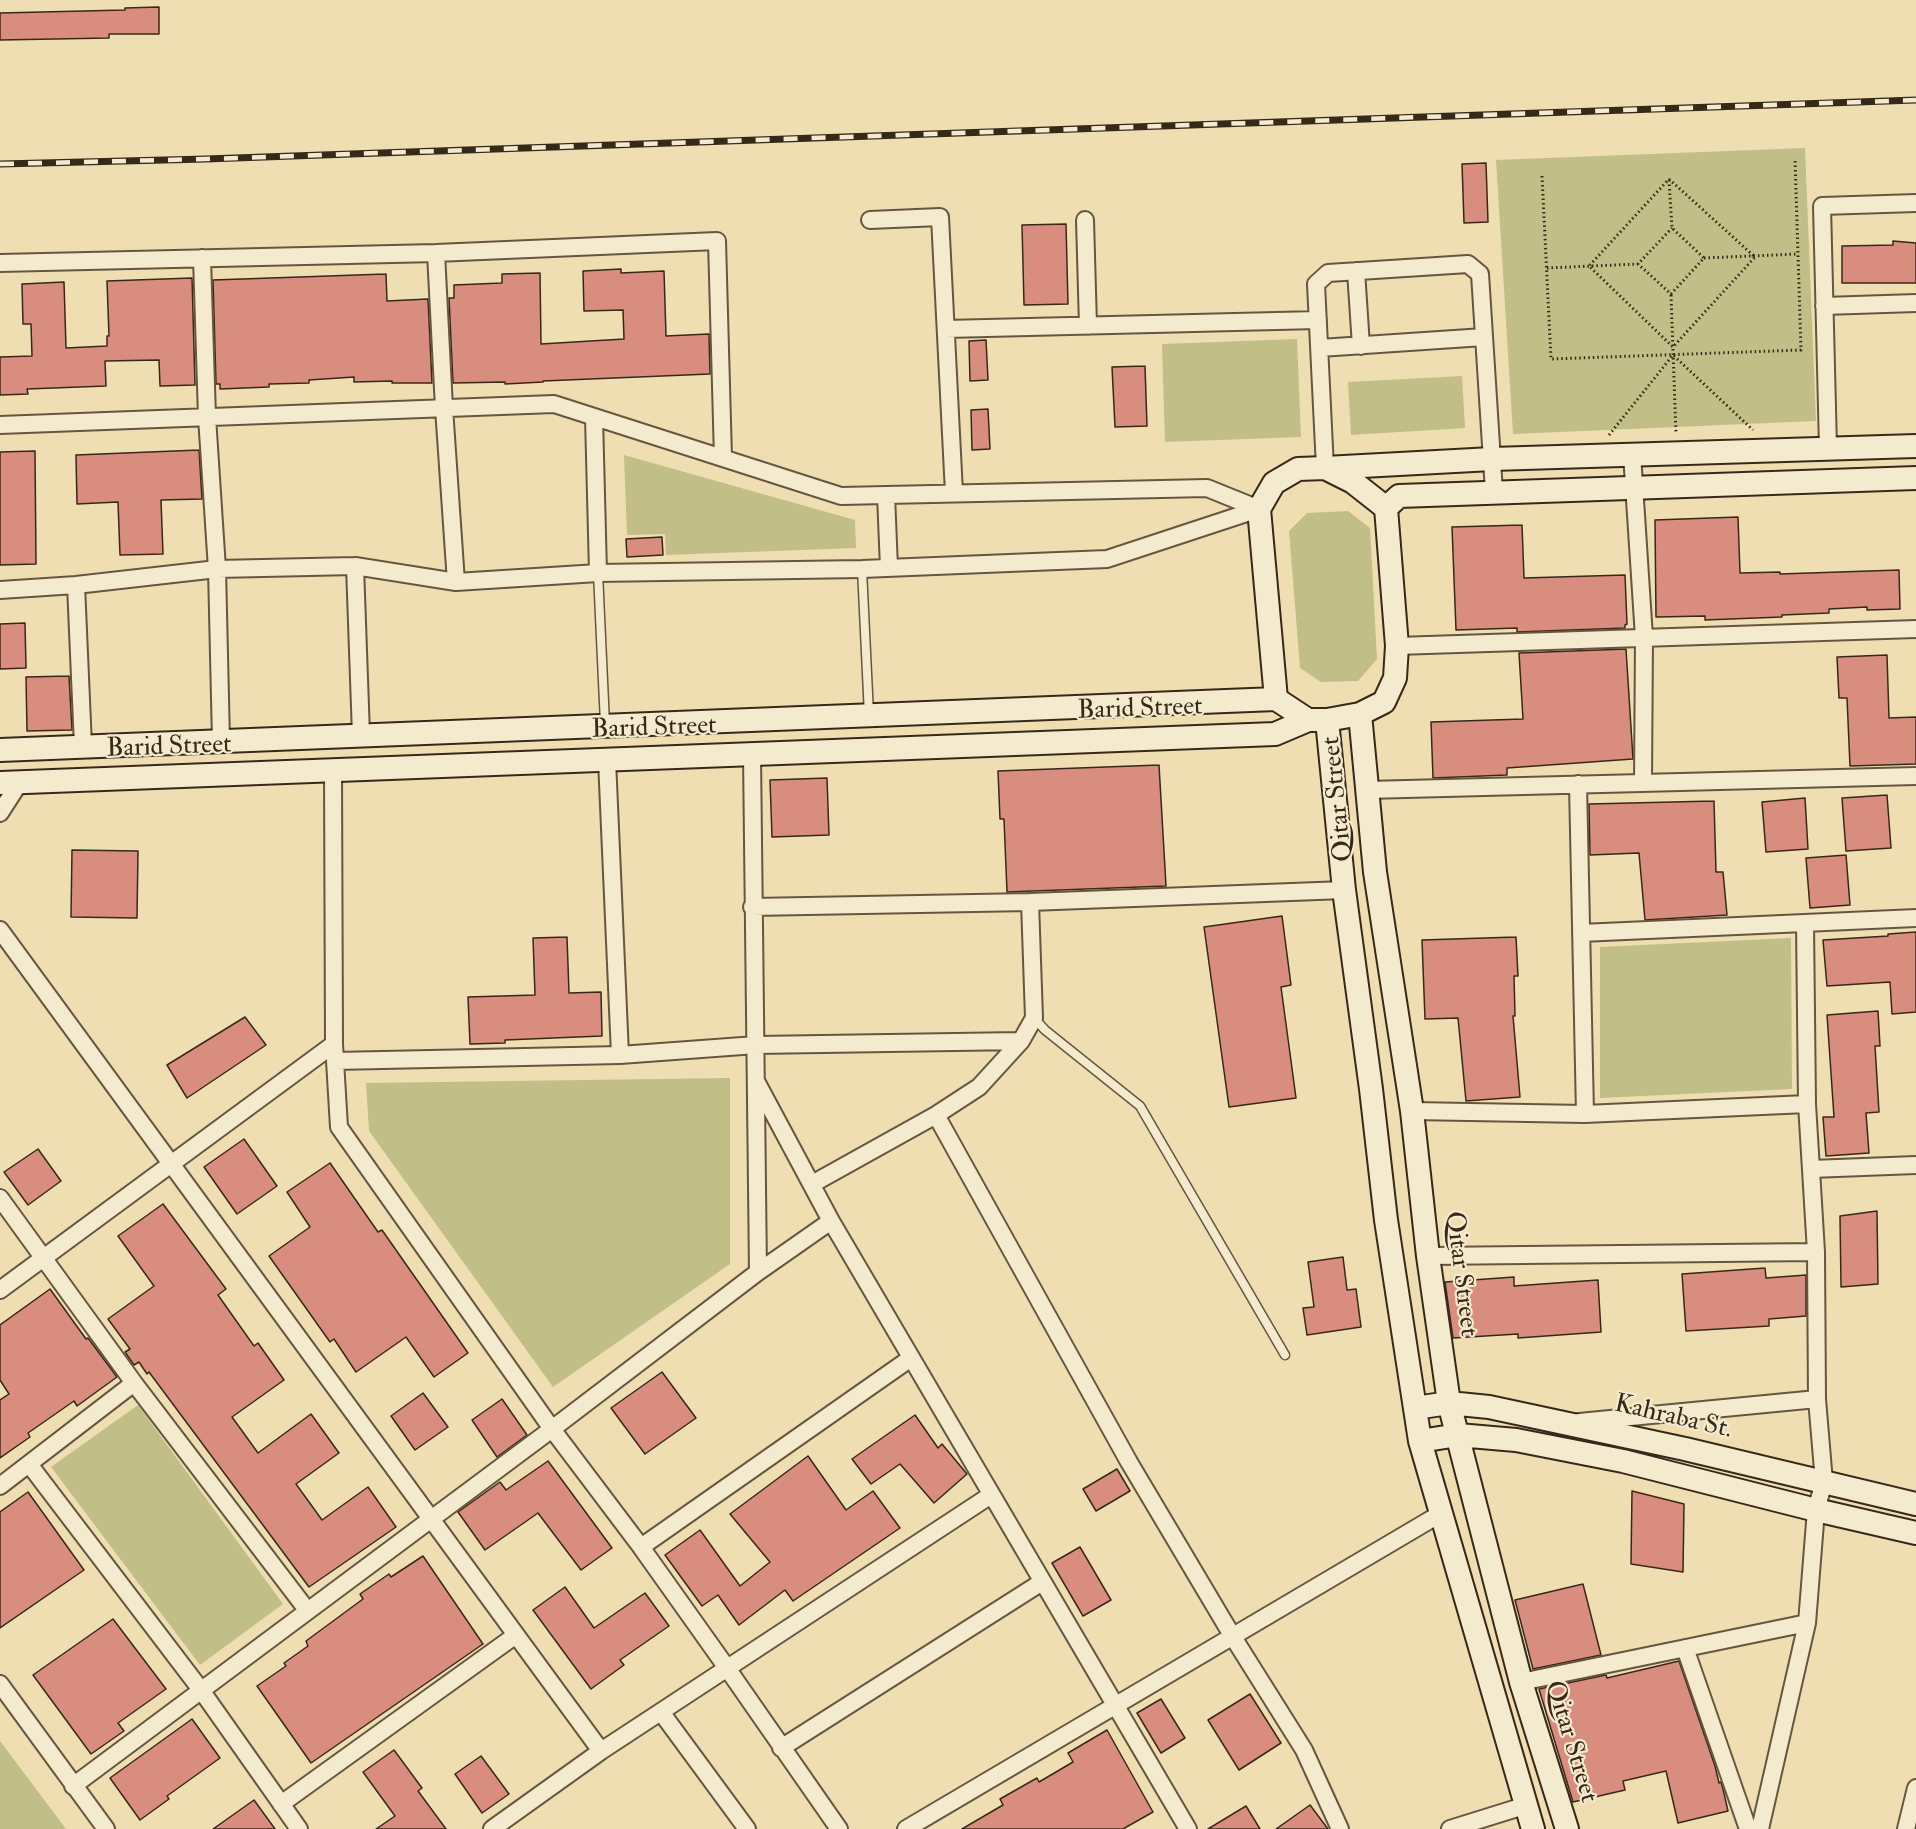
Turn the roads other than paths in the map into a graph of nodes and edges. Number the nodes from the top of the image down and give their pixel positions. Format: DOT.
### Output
graph roads {
  1 [pos="1916,203"];
  2 [pos="870,220"];
  3 [pos="1085,220"];
  4 [pos="436,253"];
  5 [pos="201,258"];
  6 [pos="0,263"];
  7 [pos="1356,271"];
  8 [pos="1916,303"];
  9 [pos="1824,306"];
  10 [pos="1318,320"];
  11 [pos="1088,326"];
  12 [pos="946,330"];
  13 [pos="1485,337"];
  14 [pos="1361,346"];
  15 [pos="1320,348"];
  16 [pos="444,408"];
  17 [pos="207,417"];
  18 [pos="594,417"];
  19 [pos="0,425"];
  20 [pos="1916,446"];
  21 [pos="1828,448"];
  22 [pos="1632,454"];
  23 [pos="723,458"];
  24 [pos="1492,459"];
  25 [pos="1325,468"];
  26 [pos="1916,478"];
  27 [pos="1634,487"];
  28 [pos="1494,492"];
  29 [pos="954,493"];
  30 [pos="886,495"];
  31 [pos="1386,508"];
  32 [pos="1259,509"];
  33 [pos="355,566"];
  34 [pos="889,568"];
  35 [pos="217,569"];
  36 [pos="862,569"];
  37 [pos="598,573"];
  38 [pos="456,582"];
  39 [pos="76,585"];
  40 [pos="0,590"];
  41 [pos="1916,629"];
  42 [pos="1644,637"];
  43 [pos="1397,646"];
  44 [pos="1276,699"];
  45 [pos="1360,714"];
  46 [pos="869,715"];
  47 [pos="1318,720"];
  48 [pos="605,724"];
  49 [pos="361,735"];
  50 [pos="221,741"];
  51 [pos="83,746"];
  52 [pos="0,750"];
  53 [pos="752,754"];
  54 [pos="607,760"];
  55 [pos="333,770"];
  56 [pos="1916,776"];
  57 [pos="10,783"];
  58 [pos="1643,783"];
  59 [pos="1578,784"];
  60 [pos="1367,790"];
  61 [pos="0,813"];
  62 [pos="1344,890"];
  63 [pos="1030,902"];
  64 [pos="752,907"];
  65 [pos="1916,918"];
  66 [pos="1805,923"];
  67 [pos="0,930"];
  68 [pos="1581,933"];
  69 [pos="1034,1018"];
  70 [pos="1021,1041"];
  71 [pos="334,1044"];
  72 [pos="756,1045"];
  73 [pos="620,1055"];
  74 [pos="335,1061"];
  75 [pos="756,1081"];
  76 [pos="1407,1083"];
  77 [pos="1371,1089"];
  78 [pos="1807,1104"];
  79 [pos="1412,1111"];
  80 [pos="1585,1114"];
  81 [pos="936,1115"];
  82 [pos="171,1164"];
  83 [pos="1916,1166"];
  84 [pos="1811,1169"];
  85 [pos="812,1184"];
  86 [pos="0,1198"];
  87 [pos="1423,1212"];
  88 [pos="1386,1220"];
  89 [pos="831,1221"];
  90 [pos="1816,1252"];
  91 [pos="1428,1256"];
  92 [pos="44,1258"];
  93 [pos="758,1272"];
  94 [pos="0,1290"];
  95 [pos="1285,1355"];
  96 [pos="911,1358"];
  97 [pos="134,1383"];
  98 [pos="1817,1399"];
  99 [pos="1449,1403"];
  100 [pos="1414,1408"];
  101 [pos="1566,1423"];
  102 [pos="552,1429"];
  103 [pos="1458,1435"];
  104 [pos="1420,1441"];
  105 [pos="29,1464"];
  106 [pos="1824,1482"];
  107 [pos="0,1486"];
  108 [pos="991,1495"];
  109 [pos="1916,1504"];
  110 [pos="1816,1510"];
  111 [pos="1440,1514"];
  112 [pos="431,1519"];
  113 [pos="1916,1533"];
  114 [pos="641,1547"];
  115 [pos="1042,1582"];
  116 [pos="307,1610"];
  117 [pos="1807,1623"];
  118 [pos="516,1635"];
  119 [pos="1233,1637"];
  120 [pos="1685,1648"];
  121 [pos="727,1668"];
  122 [pos="1521,1683"];
  123 [pos="0,1684"];
  124 [pos="201,1690"];
  125 [pos="1116,1707"];
  126 [pos="661,1712"];
  127 [pos="781,1748"];
  128 [pos="601,1751"];
  129 [pos="73,1786"];
  130 [pos="1916,1788"];
  131 [pos="281,1804"];
  132 [pos="1527,1805"];
  133 [pos="1911,1818"];
  134 [pos="106,1829"];
  135 [pos="298,1829"];
  136 [pos="492,1829"];
  137 [pos="747,1829"];
  138 [pos="839,1829"];
  139 [pos="906,1829"];
  140 [pos="1188,1829"];
  141 [pos="1340,1829"];
  142 [pos="1450,1829"];
  143 [pos="1533,1829"];
  144 [pos="1567,1829"];
  145 [pos="1748,1829"];
  146 [pos="1760,1829"];
  1 -- 9 [label="street"];
  2 -- 12 [label="street"];
  3 -- 11 [label="street"];
  4 -- 5 [label="street"];
  4 -- 16 [label="street"];
  4 -- 23 [label="street"];
  5 -- 6 [label="street"];
  5 -- 17 [label="street"];
  7 -- 10 [label="street"];
  7 -- 13 [label="street"];
  7 -- 14 [label="street"];
  8 -- 9 [label="street"];
  9 -- 21 [label="street"];
  10 -- 11 [label="street"];
  10 -- 15 [label="street"];
  11 -- 12 [label="street"];
  12 -- 29 [label="street"];
  13 -- 14 [label="street"];
  13 -- 24 [label="street"];
  14 -- 15 [label="street"];
  15 -- 25 [label="street"];
  16 -- 17 [label="street"];
  16 -- 18 [label="street"];
  16 -- 38 [label="street"];
  17 -- 19 [label="street"];
  17 -- 35 [label="street"];
  18 -- 23 [label="street"];
  18 -- 37 [label="street"];
  20 -- 21 [label="main road"];
  21 -- 22 [label="main road"];
  22 -- 24 [label="main road"];
  22 -- 27 [label="street"];
  23 -- 30 [label="street"];
  24 -- 25 [label="main road"];
  24 -- 28 [label="street"];
  25 -- 31 [label="main road"];
  25 -- 32 [label="main road"];
  26 -- 27 [label="main road"];
  27 -- 28 [label="main road"];
  27 -- 42 [label="street"];
  28 -- 31 [label="main road"];
  29 -- 30 [label="street"];
  29 -- 32 [label="street"];
  30 -- 34 [label="street"];
  31 -- 43 [label="main road"];
  32 -- 34 [label="street"];
  32 -- 44 [label="main road"];
  33 -- 35 [label="street"];
  33 -- 38 [label="street"];
  33 -- 49 [label="street"];
  34 -- 36 [label="street"];
  35 -- 39 [label="street"];
  35 -- 50 [label="street"];
  36 -- 37 [label="street"];
  36 -- 46 [label="lane"];
  37 -- 38 [label="street"];
  37 -- 48 [label="lane"];
  39 -- 40 [label="street"];
  39 -- 51 [label="street"];
  41 -- 42 [label="street"];
  42 -- 43 [label="street"];
  42 -- 58 [label="street"];
  43 -- 45 [label="main road"];
  44 -- 46 [label="main road, Barid Street"];
  44 -- 47 [label="main road"];
  45 -- 47 [label="main road, Barid Street"];
  45 -- 60 [label="main road, Qitar Street"];
  46 -- 48 [label="main road, Barid Street"];
  47 -- 53 [label="main road, Barid Street"];
  47 -- 62 [label="main road, Qitar Street"];
  48 -- 49 [label="main road, Barid Street"];
  49 -- 50 [label="main road, Barid Street"];
  50 -- 51 [label="main road, Barid Street"];
  51 -- 52 [label="main road, Barid Street"];
  53 -- 54 [label="main road, Barid Street"];
  53 -- 64 [label="street"];
  54 -- 55 [label="main road, Barid Street"];
  54 -- 73 [label="street"];
  55 -- 57 [label="main road, Barid Street"];
  55 -- 71 [label="street"];
  56 -- 58 [label="street"];
  57 -- 61 [label="street"];
  58 -- 59 [label="street"];
  59 -- 60 [label="street"];
  59 -- 68 [label="street"];
  60 -- 76 [label="main road, Qitar Street"];
  62 -- 63 [label="street"];
  62 -- 77 [label="main road, Qitar Street"];
  63 -- 64 [label="street"];
  63 -- 69 [label="street"];
  64 -- 72 [label="street"];
  65 -- 66 [label="street"];
  66 -- 68 [label="street"];
  66 -- 78 [label="street"];
  67 -- 82 [label="street"];
  68 -- 80 [label="street"];
  69 -- 70 [label="street"];
  69 -- 95 [label="lane"];
  70 -- 72 [label="street"];
  70 -- 81 [label="street"];
  71 -- 74 [label="street"];
  71 -- 82 [label="street"];
  72 -- 73 [label="street"];
  72 -- 75 [label="street"];
  73 -- 74 [label="street"];
  74 -- 102 [label="street"];
  75 -- 85 [label="street"];
  75 -- 93 [label="street"];
  76 -- 77 [label="main road"];
  76 -- 79 [label="main road, Qitar Street"];
  77 -- 88 [label="main road, Qitar Street"];
  78 -- 80 [label="street"];
  78 -- 84 [label="street"];
  79 -- 80 [label="street"];
  79 -- 87 [label="main road, Qitar Street"];
  81 -- 85 [label="street"];
  81 -- 119 [label="street"];
  82 -- 92 [label="street"];
  82 -- 112 [label="street"];
  83 -- 84 [label="street"];
  84 -- 90 [label="street"];
  85 -- 89 [label="street"];
  86 -- 92 [label="street"];
  87 -- 88 [label="main road"];
  87 -- 91 [label="main road, Qitar Street"];
  88 -- 100 [label="main road, Qitar Street"];
  89 -- 93 [label="street"];
  89 -- 96 [label="street"];
  90 -- 91 [label="street"];
  90 -- 98 [label="street"];
  91 -- 99 [label="main road, Qitar Street"];
  92 -- 94 [label="street"];
  92 -- 97 [label="street"];
  93 -- 102 [label="street"];
  96 -- 108 [label="street"];
  96 -- 114 [label="street"];
  97 -- 105 [label="street"];
  97 -- 116 [label="street"];
  98 -- 101 [label="street"];
  98 -- 106 [label="street"];
  99 -- 100 [label="main road, Kahraba St."];
  99 -- 101 [label="main road, Kahraba St."];
  99 -- 103 [label="main road, Qitar Street"];
  100 -- 104 [label="main road, Qitar Street"];
  101 -- 106 [label="main road, Kahraba St."];
  102 -- 112 [label="street"];
  102 -- 114 [label="street"];
  103 -- 104 [label="main road, Kahraba St."];
  103 -- 110 [label="main road, Kahraba St."];
  103 -- 122 [label="main road, Qitar Street"];
  104 -- 111 [label="main road, Qitar Street"];
  105 -- 107 [label="street"];
  105 -- 124 [label="street"];
  106 -- 109 [label="main road, Kahraba St."];
  106 -- 110 [label="street"];
  108 -- 115 [label="street"];
  108 -- 121 [label="street"];
  110 -- 113 [label="main road, Kahraba St."];
  110 -- 117 [label="street"];
  111 -- 119 [label="street"];
  111 -- 132 [label="main road, Qitar Street"];
  112 -- 116 [label="street"];
  112 -- 118 [label="street"];
  114 -- 121 [label="street"];
  115 -- 125 [label="street"];
  115 -- 127 [label="street"];
  116 -- 124 [label="street"];
  117 -- 120 [label="street"];
  117 -- 146 [label="street"];
  118 -- 128 [label="street"];
  118 -- 131 [label="street"];
  119 -- 125 [label="street"];
  119 -- 141 [label="street"];
  120 -- 122 [label="street"];
  120 -- 145 [label="street"];
  121 -- 126 [label="street"];
  121 -- 127 [label="street"];
  122 -- 144 [label="main road, Qitar Street"];
  123 -- 129 [label="street"];
  124 -- 129 [label="street"];
  124 -- 131 [label="street"];
  125 -- 139 [label="street"];
  125 -- 140 [label="street"];
  126 -- 128 [label="street"];
  126 -- 137 [label="street"];
  127 -- 138 [label="street"];
  128 -- 136 [label="street"];
  129 -- 134 [label="street"];
  130 -- 133 [label="street"];
  131 -- 135 [label="street"];
  132 -- 142 [label="street"];
  132 -- 143 [label="main road, Qitar Street"];
}
